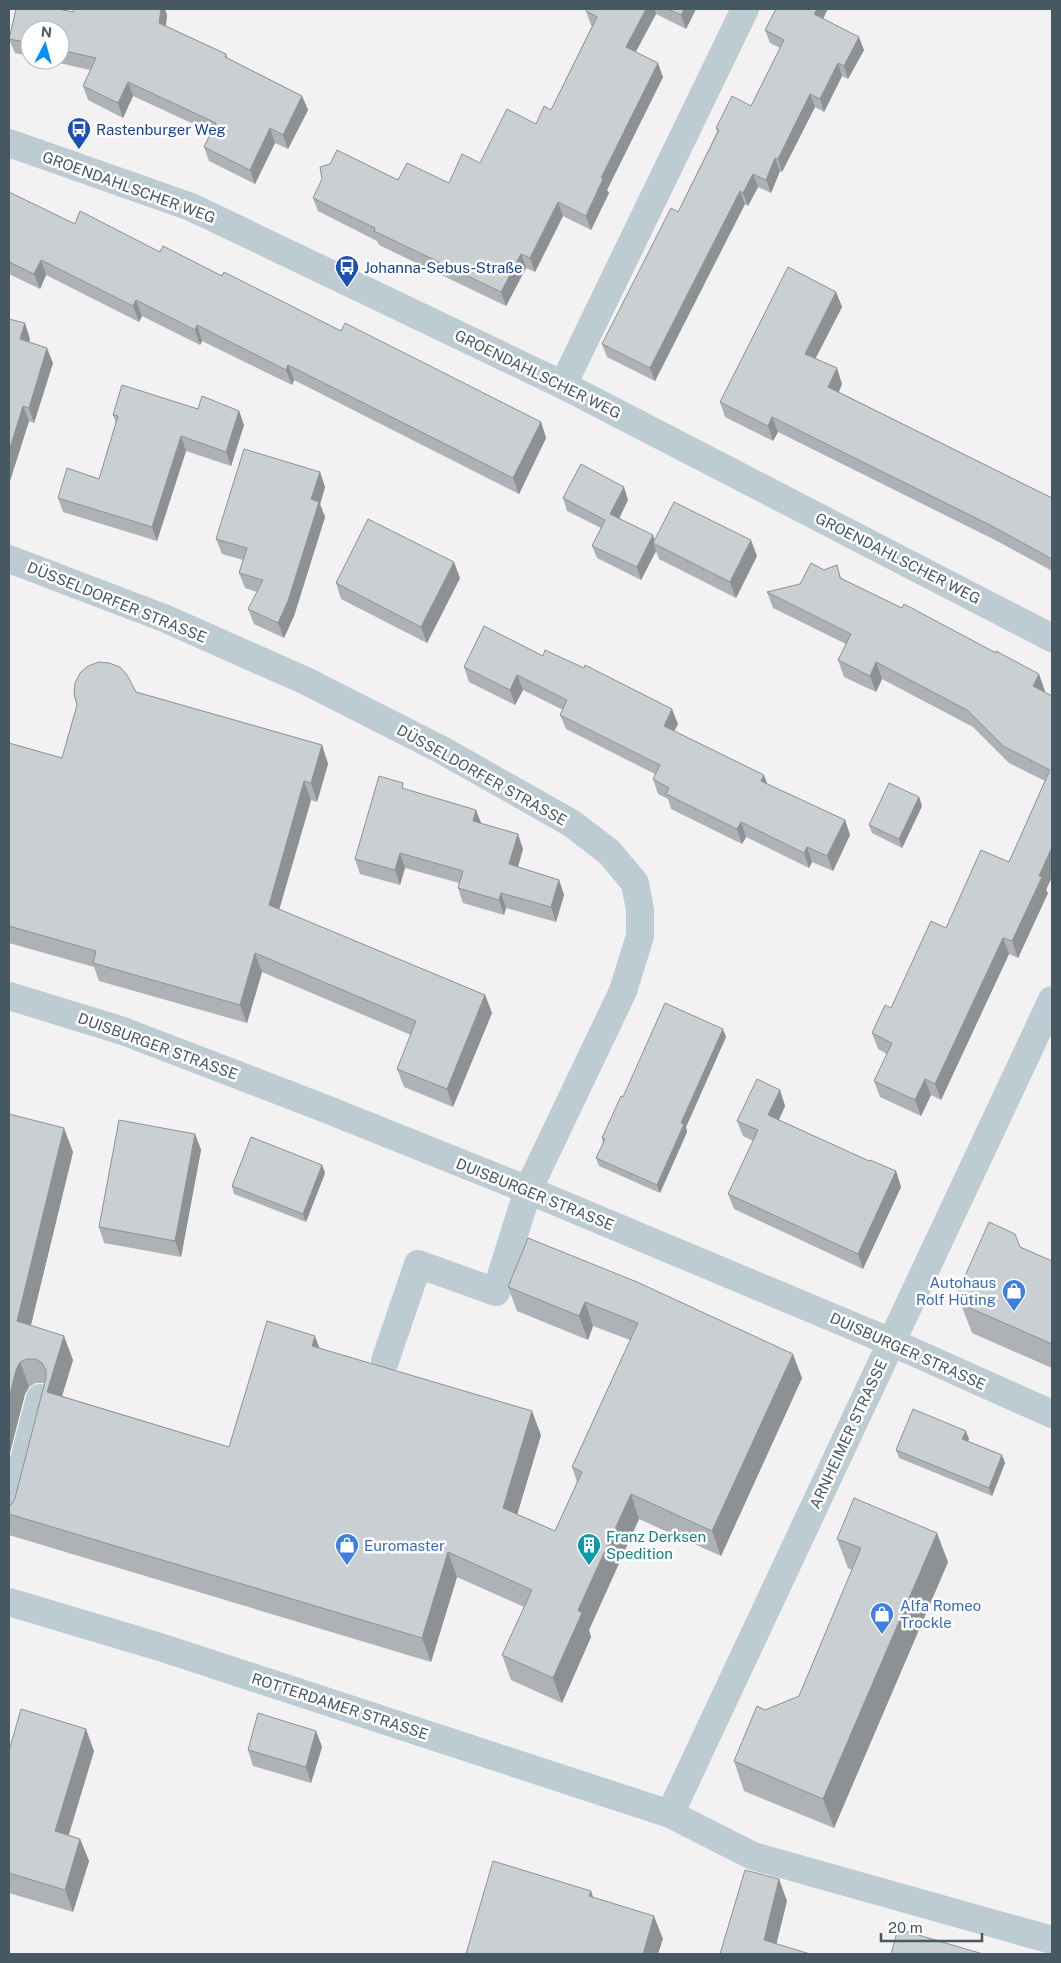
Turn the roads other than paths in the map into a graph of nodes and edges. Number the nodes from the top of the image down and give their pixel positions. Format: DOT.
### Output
graph roads {
  1 [pos="745,9"];
  2 [pos="9,143"];
  3 [pos="563,385"];
  4 [pos="9,559"];
  5 [pos="1052,638"];
  6 [pos="9,996"];
  7 [pos="1052,1000"];
  8 [pos="528,1190"];
  9 [pos="891,1342"];
  10 [pos="385,1361"];
  11 [pos="40,1398"];
  12 [pos="1052,1414"];
  13 [pos="9,1518"];
  14 [pos="9,1602"];
  15 [pos="670,1814"];
  16 [pos="1052,1940"];
  1 -- 3 [label="street"];
  2 -- 3 [label="street, GROENDAHLSCHER WEG"];
  3 -- 5 [label="street, GROENDAHLSCHER WEG"];
  4 -- 8 [label="street, DÜSSELDORFER STRASSE"];
  6 -- 8 [label="street, DUISBURGER STRASSE"];
  7 -- 9 [label="street, ARNHEIMER STRASSE"];
  8 -- 9 [label="street, DUISBURGER STRASSE"];
  8 -- 10 [label="street, DÜSSELDORFER STRASSE"];
  9 -- 12 [label="street, DUISBURGER STRASSE"];
  9 -- 15 [label="street, ARNHEIMER STRASSE"];
  11 -- 13 [label="street"];
  14 -- 15 [label="street, ROTTERDAMER STRASSE"];
  15 -- 16 [label="street, ROTTERDAMER STRASSE"];
}
